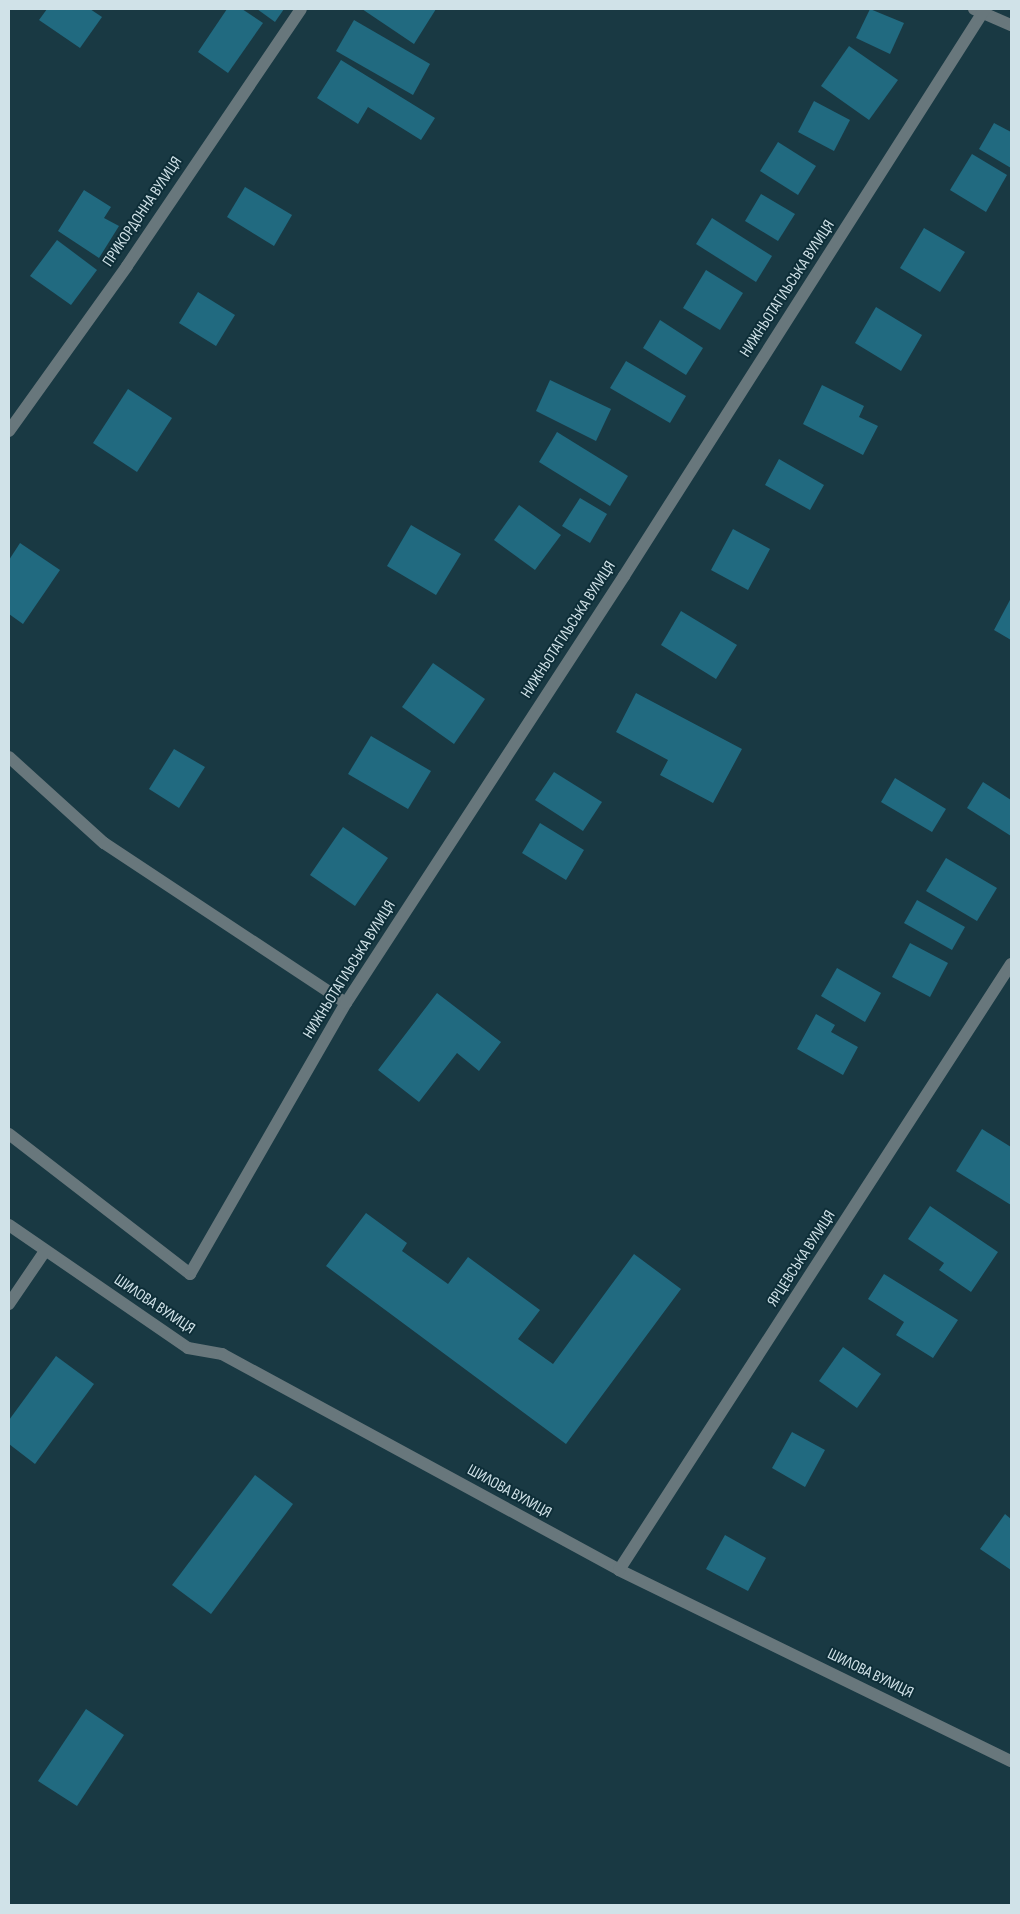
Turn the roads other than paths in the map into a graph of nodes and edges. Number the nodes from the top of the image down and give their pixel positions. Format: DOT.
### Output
graph roads {
  1 [pos="301,9"];
  2 [pos="981,10"];
  3 [pos="1011,26"];
  4 [pos="9,431"];
  5 [pos="9,757"];
  6 [pos="1011,964"];
  7 [pos="346,1003"];
  8 [pos="9,1134"];
  9 [pos="9,1225"];
  10 [pos="45,1251"];
  11 [pos="9,1304"];
  12 [pos="619,1570"];
  13 [pos="1011,1761"];
  1 -- 4 [label="street, ПРИКОРДОННА ВУЛИЦЯ"];
  2 -- 3 [label="street"];
  2 -- 7 [label="street, НИЖНЬОТАГІЛЬСЬКА ВУЛИЦЯ"];
  5 -- 7 [label="street"];
  6 -- 12 [label="street, ЯРЦЕВСЬКА ВУЛИЦЯ"];
  7 -- 8 [label="street, НИЖНЬОТАГІЛЬСЬКА ВУЛИЦЯ"];
  9 -- 10 [label="street, ШИЛОВА ВУЛИЦЯ"];
  10 -- 11 [label="street"];
  10 -- 12 [label="street, ШИЛОВА ВУЛИЦЯ"];
  12 -- 13 [label="street, ШИЛОВА ВУЛИЦЯ"];
}
